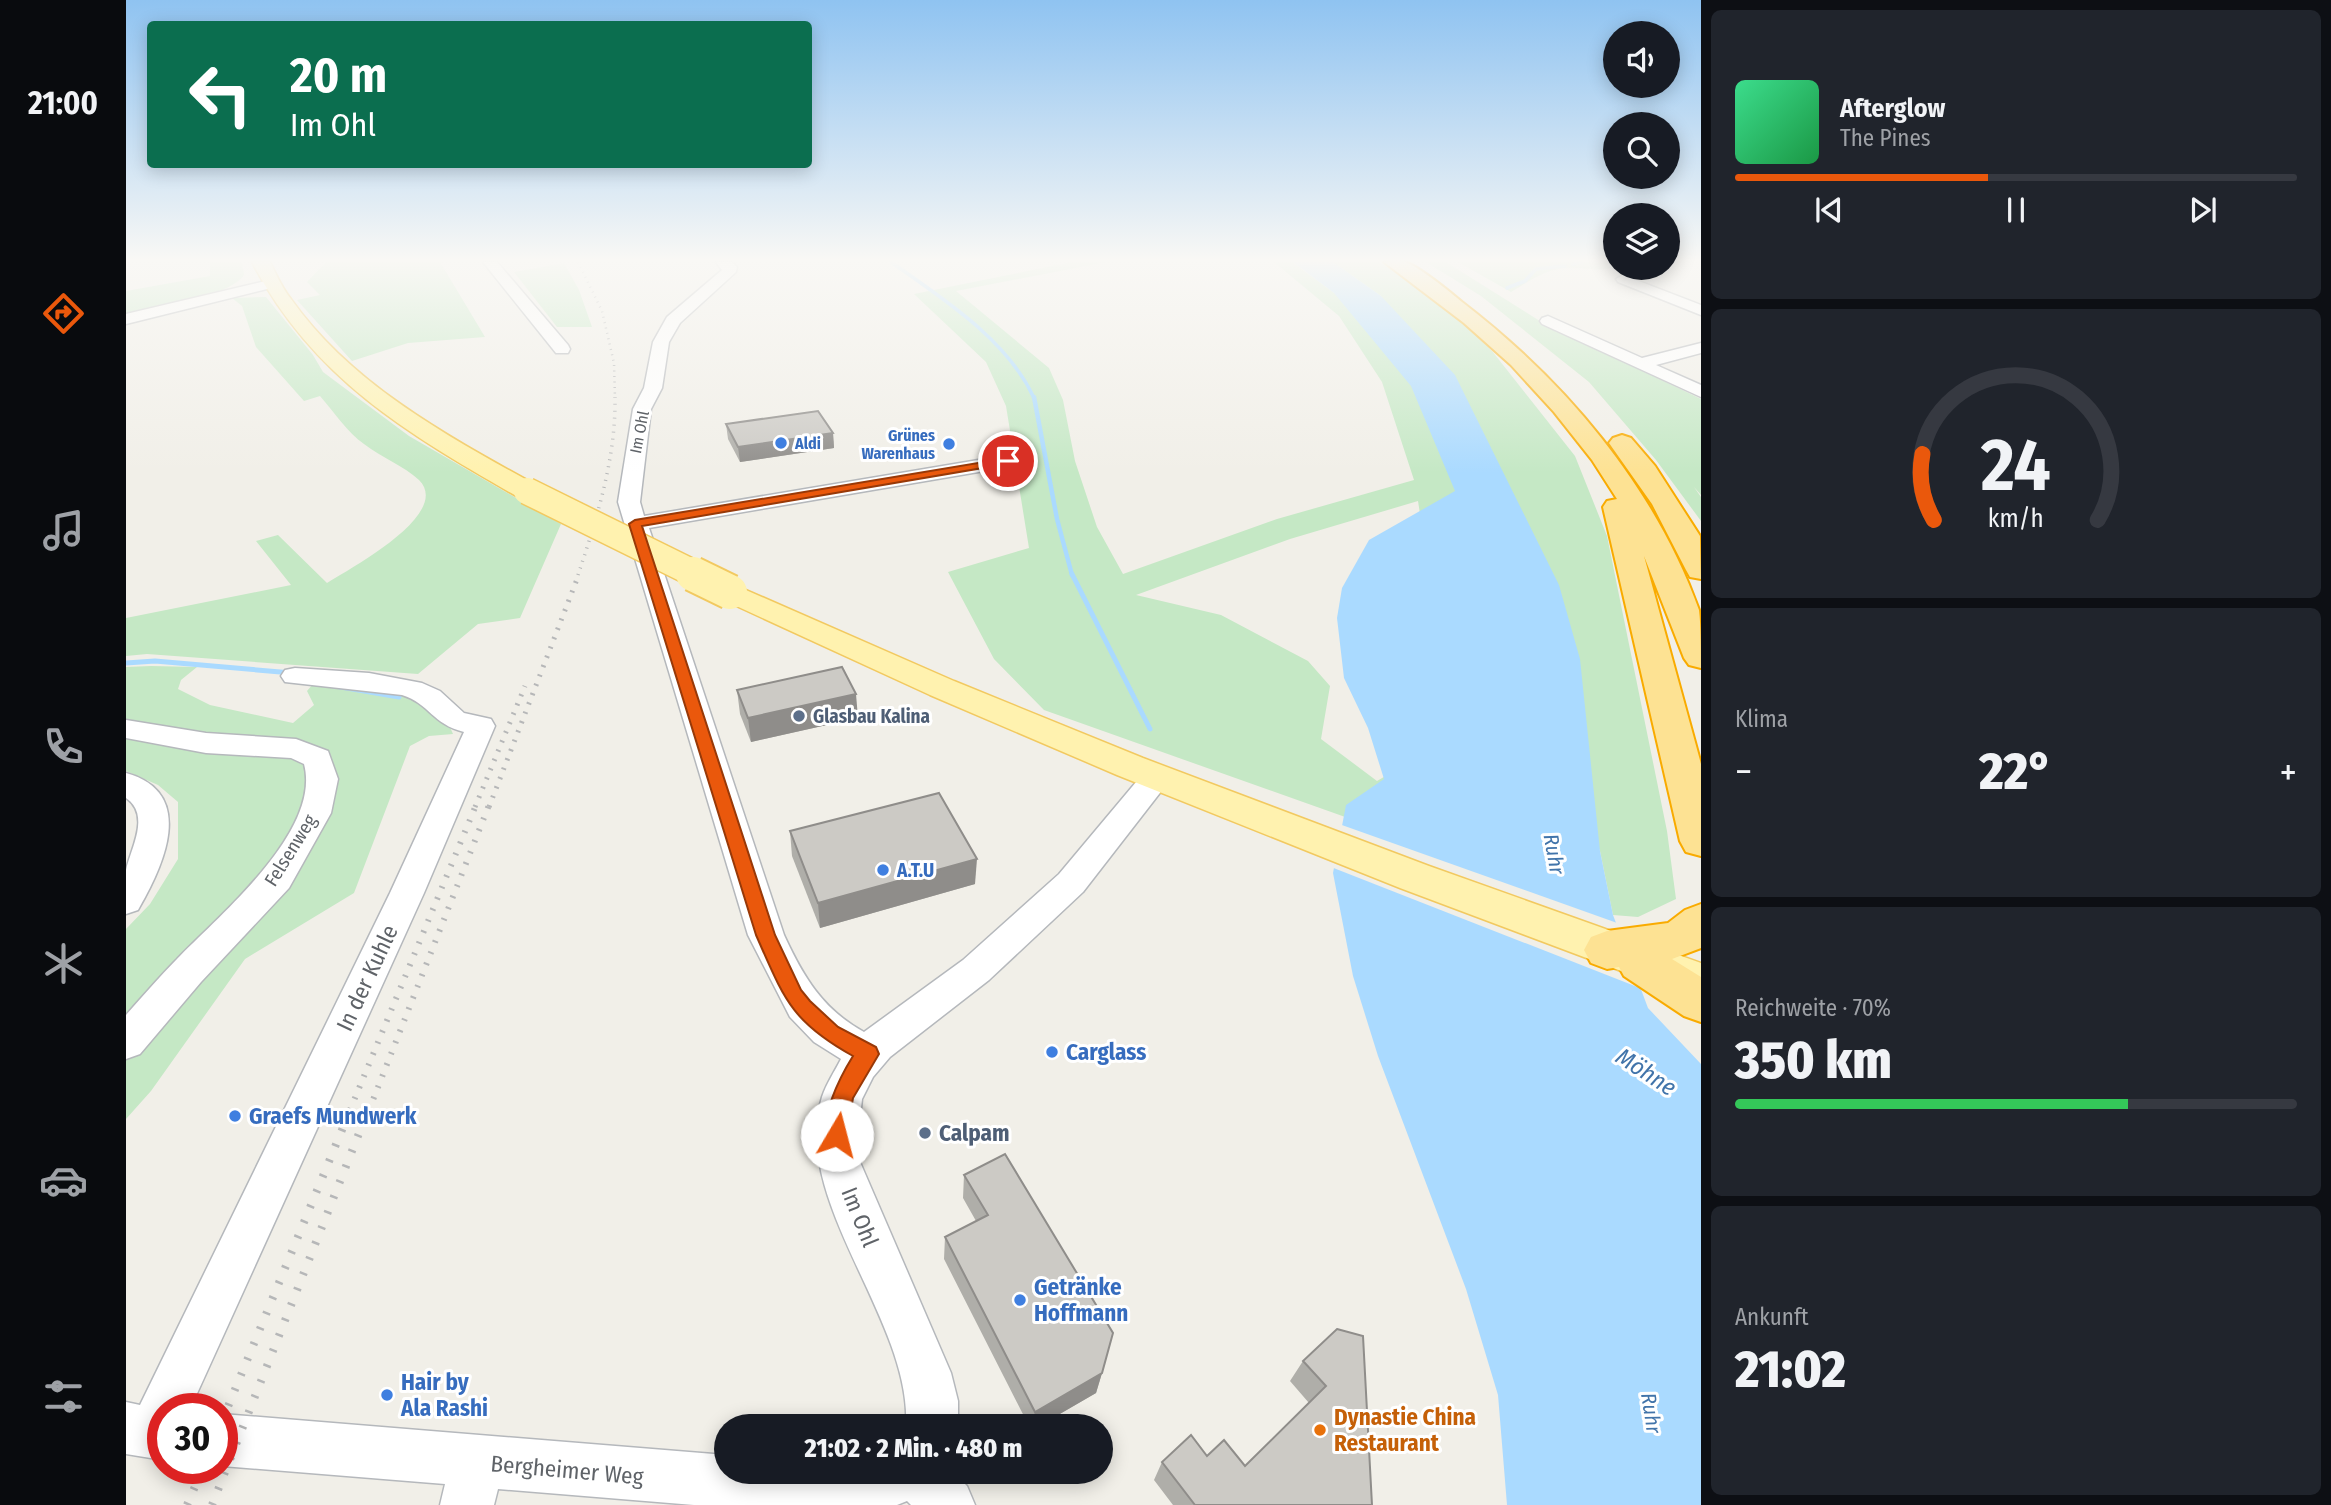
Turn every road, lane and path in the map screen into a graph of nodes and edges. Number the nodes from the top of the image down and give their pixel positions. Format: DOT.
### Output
graph roads {
  1 [pos="307,332"];
  2 [pos="548,332"];
  3 [pos="666,332"];
  4 [pos="1488,332"];
  5 [pos="1511,332"];
  6 [pos="1573,332"];
  7 [pos="1701,348"];
  8 [pos="562,349"];
  9 [pos="1643,363"];
  10 [pos="1701,392"];
  11 [pos="1604,457"];
  12 [pos="1008,461"];
  13 [pos="635,524"];
  14 [pos="1694,549"];
  15 [pos="1701,570"];
  16 [pos="1701,658"];
  17 [pos="295,676"];
  18 [pos="126,729"];
  19 [pos="1158,776"];
  20 [pos="126,783"];
  21 [pos="1701,841"];
  22 [pos="126,901"];
  23 [pos="1624,956"];
  24 [pos="1695,970"];
  25 [pos="126,1042"];
  26 [pos="868,1054"];
  27 [pos="167,1393"];
  28 [pos="932,1414"];
  29 [pos="238,1443"];
  30 [pos="472,1484"];
  31 [pos="881,1484"];
  32 [pos="928,1484"];
  33 [pos="948,1505"];
  1 -- 19 [label="main road, bridge"];
  2 -- 8 [label="street"];
  3 -- 13 [label="street, Im Ohl"];
  4 -- 11 [label="highway"];
  5 -- 14 [label="highway"];
  6 -- 9 [label="street"];
  7 -- 9 [label="street"];
  9 -- 10 [label="street"];
  11 -- 16 [label="highway"];
  11 -- 21 [label="highway"];
  12 -- 13 [label="street"];
  13 -- 26 [label="street, Im Ohl"];
  14 -- 15 [label="highway"];
  17 -- 27 [label="street, In der Kuhle"];
  18 -- 25 [label="street, Felsenweg"];
  19 -- 23 [label="main road"];
  19 -- 26 [label="street"];
  20 -- 22 [label="street"];
  23 -- 24 [label="highway"];
  23 -- 24 [label="highway"];
  26 -- 28 [label="street, Im Ohl"];
  29 -- 30 [label="street, Bergheimer Weg"];
  30 -- 31 [label="street, Bergheimer Weg"];
  32 -- 33 [label="street"];
}
